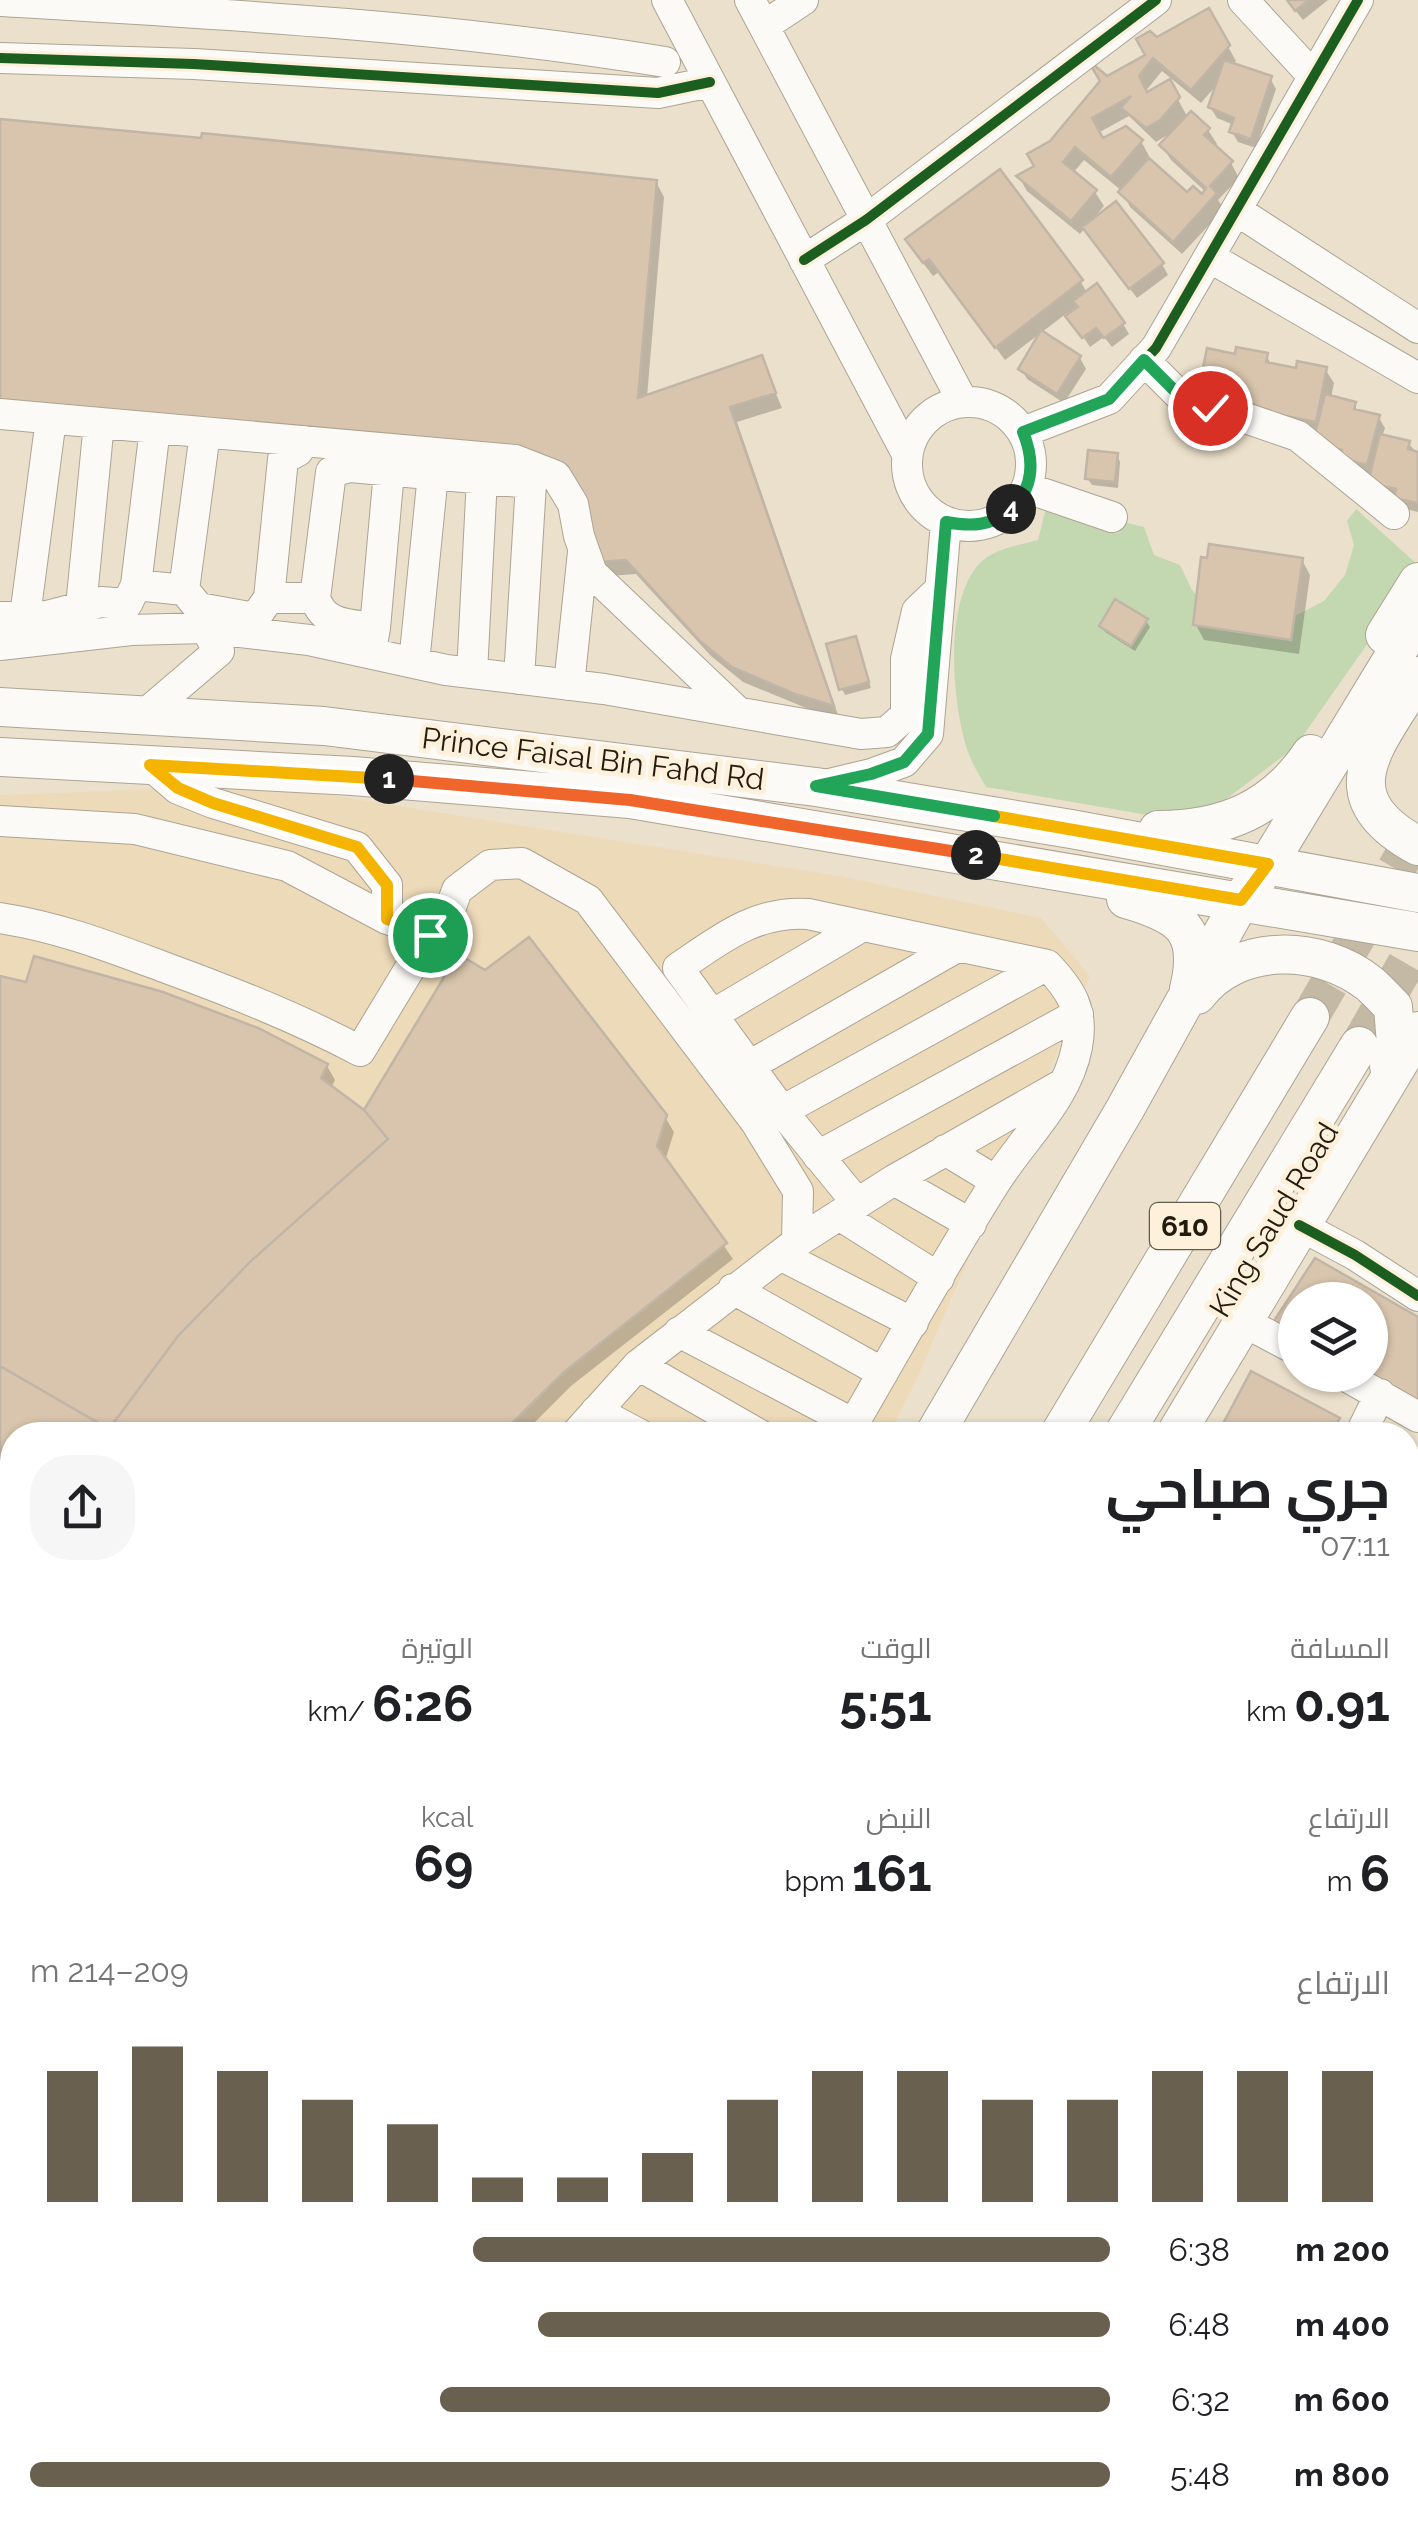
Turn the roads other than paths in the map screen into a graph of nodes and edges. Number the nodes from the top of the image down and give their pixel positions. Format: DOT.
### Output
graph roads {
  1 [pos="667,0"];
  2 [pos="804,0"];
  3 [pos="1156,0"];
  4 [pos="1243,0"];
  5 [pos="1358,0"];
  6 [pos="0,1"];
  7 [pos="757,13"];
  8 [pos="0,58"];
  9 [pos="665,62"];
  10 [pos="1313,76"];
  11 [pos="710,82"];
  12 [pos="1236,210"];
  13 [pos="866,220"];
  14 [pos="1209,257"];
  15 [pos="804,260"];
  16 [pos="1418,328"];
  17 [pos="1144,360"];
  18 [pos="1418,378"];
  19 [pos="962,402"];
  20 [pos="0,419"];
  21 [pos="51,419"];
  22 [pos="99,423"];
  23 [pos="155,428"];
  24 [pos="205,432"];
  25 [pos="1023,432"];
  26 [pos="304,441"];
  27 [pos="907,454"];
  28 [pos="389,470"];
  29 [pos="433,474"];
  30 [pos="482,478"];
  31 [pos="1027,488"];
  32 [pos="1394,514"];
  33 [pos="1112,516"];
  34 [pos="946,522"];
  35 [pos="584,549"];
  36 [pos="1418,582"];
  37 [pos="136,585"];
  38 [pos="184,590"];
  39 [pos="940,590"];
  40 [pos="269,598"];
  41 [pos="315,598"];
  42 [pos="80,607"];
  43 [pos="13,616"];
  44 [pos="1418,617"];
  45 [pos="205,628"];
  46 [pos="372,641"];
  47 [pos="0,645"];
  48 [pos="414,663"];
  49 [pos="472,673"];
  50 [pos="1418,676"];
  51 [pos="520,679"];
  52 [pos="570,685"];
  53 [pos="0,707"];
  54 [pos="738,712"];
  55 [pos="144,715"];
  56 [pos="0,757"];
  57 [pos="150,765"];
  58 [pos="816,786"];
  59 [pos="0,821"];
  60 [pos="1071,828"];
  61 [pos="1418,846"];
  62 [pos="974,855"];
  63 [pos="1268,864"];
  64 [pos="1418,893"];
  65 [pos="1241,900"];
  66 [pos="0,918"];
  67 [pos="387,919"];
  68 [pos="862,927"];
  69 [pos="1418,932"];
  70 [pos="430,935"];
  71 [pos="957,947"];
  72 [pos="1047,966"];
  73 [pos="668,979"];
  74 [pos="1186,1001"];
  75 [pos="1078,1014"];
  76 [pos="712,1015"];
  77 [pos="1310,1017"];
  78 [pos="1418,1031"];
  79 [pos="1166,1038"];
  80 [pos="1358,1046"];
  81 [pos="1418,1056"];
  82 [pos="749,1066"];
  83 [pos="1068,1081"];
  84 [pos="1383,1087"];
  85 [pos="782,1111"];
  86 [pos="1350,1141"];
  87 [pos="946,1150"];
  88 [pos="818,1156"];
  89 [pos="894,1180"];
  90 [pos="996,1181"];
  91 [pos="848,1209"];
  92 [pos="971,1224"];
  93 [pos="1299,1226"];
  94 [pos="790,1249"];
  95 [pos="939,1278"];
  96 [pos="733,1289"];
  97 [pos="1418,1296"];
  98 [pos="1242,1321"];
  99 [pos="913,1323"];
  100 [pos="680,1332"];
  101 [pos="1278,1340"];
  102 [pos="638,1364"];
  103 [pos="883,1374"];
  104 [pos="1376,1392"];
  105 [pos="1380,1394"];
  106 [pos="596,1411"];
  107 [pos="1418,1416"];
  108 [pos="586,1422"];
  109 [pos="616,1422"];
  110 [pos="738,1422"];
  111 [pos="839,1422"];
  112 [pos="855,1422"];
  113 [pos="942,1422"];
  114 [pos="1068,1422"];
  115 [pos="1131,1422"];
  116 [pos="1183,1422"];
  117 [pos="1366,1422"];
  1 -- 11 [label="street"];
  2 -- 7 [label="street"];
  3 -- 13 [label="street"];
  4 -- 10 [label="street"];
  5 -- 10 [label="street"];
  6 -- 9 [label="street"];
  7 -- 13 [label="street"];
  8 -- 11 [label="street"];
  10 -- 12 [label="street"];
  11 -- 15 [label="street"];
  12 -- 14 [label="street"];
  12 -- 16 [label="street"];
  13 -- 15 [label="street"];
  13 -- 19 [label="street"];
  14 -- 17 [label="street"];
  14 -- 18 [label="street"];
  15 -- 27 [label="street"];
  17 -- 25 [label="street"];
  17 -- 32 [label="street"];
  19 -- 25 [label="street"];
  19 -- 27 [label="street"];
  20 -- 21 [label="street"];
  21 -- 22 [label="street"];
  21 -- 43 [label="street"];
  22 -- 23 [label="street"];
  22 -- 42 [label="street"];
  23 -- 24 [label="street"];
  23 -- 37 [label="street"];
  24 -- 26 [label="street"];
  24 -- 38 [label="street"];
  25 -- 31 [label="street"];
  26 -- 35 [label="street"];
  26 -- 40 [label="street"];
  27 -- 34 [label="street"];
  28 -- 29 [label="street"];
  28 -- 41 [label="street"];
  28 -- 46 [label="street"];
  29 -- 30 [label="street"];
  29 -- 48 [label="street"];
  30 -- 49 [label="street"];
  30 -- 51 [label="street"];
  31 -- 33 [label="street"];
  31 -- 34 [label="street"];
  34 -- 39 [label="street"];
  35 -- 52 [label="street"];
  35 -- 54 [label="street"];
  36 -- 60 [label="main road"];
  37 -- 38 [label="street"];
  37 -- 42 [label="street"];
  38 -- 40 [label="street"];
  39 -- 54 [label="street"];
  39 -- 58 [label="street"];
  40 -- 41 [label="street"];
  41 -- 46 [label="street"];
  42 -- 43 [label="street"];
  44 -- 63 [label="main road"];
  45 -- 46 [label="street"];
  45 -- 47 [label="street"];
  45 -- 55 [label="street"];
  46 -- 48 [label="street"];
  48 -- 49 [label="street"];
  49 -- 51 [label="street"];
  50 -- 61 [label="main road"];
  51 -- 52 [label="street"];
  52 -- 54 [label="street"];
  53 -- 55 [label="main road, Prince Faisal Bin Fahd Rd"];
  55 -- 58 [label="main road, Prince Faisal Bin Fahd Rd"];
  56 -- 57 [label="main road, Prince Faisal Bin Fahd Rd"];
  57 -- 62 [label="main road, Prince Faisal Bin Fahd Rd"];
  57 -- 67 [label="street"];
  58 -- 60 [label="main road, Prince Faisal Bin Fahd Rd"];
  59 -- 67 [label="street"];
  60 -- 63 [label="main road, Prince Faisal Bin Fahd Rd"];
  62 -- 65 [label="main road, Prince Faisal Bin Fahd Rd"];
  62 -- 74 [label="main road"];
  63 -- 64 [label="main road, Prince Faisal Bin Fahd Rd"];
  63 -- 65 [label="main road"];
  65 -- 69 [label="main road, Prince Faisal Bin Fahd Rd"];
  65 -- 74 [label="main road"];
  66 -- 70 [label="street"];
  67 -- 70 [label="street"];
  68 -- 71 [label="street"];
  68 -- 73 [label="street"];
  68 -- 76 [label="street"];
  70 -- 73 [label="street"];
  71 -- 72 [label="street"];
  71 -- 82 [label="street"];
  72 -- 75 [label="street"];
  72 -- 85 [label="street"];
  73 -- 76 [label="street"];
  73 -- 94 [label="street"];
  74 -- 79 [label="main road"];
  75 -- 83 [label="street"];
  75 -- 88 [label="street"];
  76 -- 82 [label="street"];
  77 -- 114 [label="main road, 610"];
  78 -- 84 [label="main road, King Saud Road"];
  79 -- 84 [label="main road"];
  79 -- 113 [label="main road"];
  80 -- 115 [label="main road, King Saud Road / 610"];
  81 -- 86 [label="main road"];
  82 -- 85 [label="street"];
  83 -- 87 [label="street"];
  83 -- 90 [label="street"];
  84 -- 86 [label="main road, King Saud Road"];
  85 -- 88 [label="street"];
  86 -- 93 [label="main road, King Saud Road"];
  87 -- 89 [label="street"];
  87 -- 90 [label="street"];
  88 -- 91 [label="street"];
  89 -- 91 [label="street"];
  89 -- 92 [label="street"];
  90 -- 92 [label="street"];
  91 -- 94 [label="street"];
  91 -- 95 [label="street"];
  92 -- 95 [label="street"];
  93 -- 97 [label="street"];
  93 -- 98 [label="main road, King Saud Road"];
  94 -- 96 [label="street"];
  94 -- 99 [label="street"];
  95 -- 99 [label="street"];
  96 -- 100 [label="street"];
  96 -- 103 [label="street"];
  98 -- 101 [label="street"];
  98 -- 116 [label="main road, King Saud Road"];
  99 -- 103 [label="street"];
  100 -- 102 [label="street"];
  100 -- 111 [label="street"];
  102 -- 106 [label="street"];
  102 -- 110 [label="street"];
  103 -- 112 [label="street"];
  104 -- 105 [label="street"];
  105 -- 107 [label="street"];
  105 -- 117 [label="street"];
  106 -- 108 [label="street"];
  106 -- 109 [label="street"];
}
